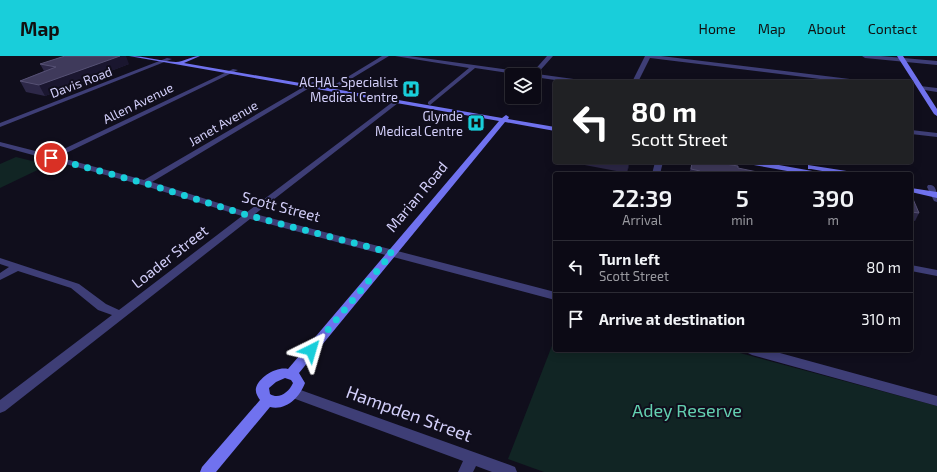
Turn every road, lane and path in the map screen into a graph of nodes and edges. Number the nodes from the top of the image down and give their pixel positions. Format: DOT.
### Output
graph roads {
  1 [pos="132,56"];
  2 [pos="153,56"];
  3 [pos="197,56"];
  4 [pos="386,56"];
  5 [pos="398,56"];
  6 [pos="442,56"];
  7 [pos="550,56"];
  8 [pos="648,56"];
  9 [pos="865,56"];
  10 [pos="901,57"];
  11 [pos="166,60"];
  12 [pos="185,61"];
  13 [pos="435,61"];
  14 [pos="937,63"];
  15 [pos="178,64"];
  16 [pos="473,67"];
  17 [pos="539,68"];
  18 [pos="235,70"];
  19 [pos="505,71"];
  20 [pos="228,73"];
  21 [pos="541,76"];
  22 [pos="568,80"];
  23 [pos="636,80"];
  24 [pos="842,80"];
  25 [pos="311,85"];
  26 [pos="335,86"];
  27 [pos="913,89"];
  28 [pos="921,89"];
  29 [pos="329,90"];
  30 [pos="937,90"];
  31 [pos="396,102"];
  32 [pos="430,103"];
  33 [pos="937,114"];
  34 [pos="506,118"];
  35 [pos="553,124"];
  36 [pos="0,125"];
  37 [pos="553,129"];
  38 [pos="913,132"];
  39 [pos="937,136"];
  40 [pos="0,144"];
  41 [pos="51,158"];
  42 [pos="760,164"];
  43 [pos="795,164"];
  44 [pos="806,172"];
  45 [pos="841,172"];
  46 [pos="144,183"];
  47 [pos="913,185"];
  48 [pos="913,190"];
  49 [pos="935,193"];
  50 [pos="247,215"];
  51 [pos="392,253"];
  52 [pos="0,261"];
  53 [pos="17,267"];
  54 [pos="913,268"];
  55 [pos="937,273"];
  56 [pos="0,277"];
  57 [pos="553,295"];
  58 [pos="121,315"];
  59 [pos="759,352"];
  60 [pos="291,374"];
  61 [pos="295,393"];
  62 [pos="268,400"];
  63 [pos="937,401"];
  64 [pos="0,407"];
  65 [pos="472,458"];
  66 [pos="207,472"];
  67 [pos="465,472"];
  68 [pos="510,472"];
  1 -- 11 [label="main road"];
  2 -- 11 [label="main road"];
  3 -- 12 [label="main road"];
  4 -- 26 [label="street"];
  5 -- 13 [label="street"];
  6 -- 13 [label="street"];
  7 -- 17 [label="street"];
  8 -- 23 [label="street"];
  8 -- 24 [label="street"];
  9 -- 10 [label="street"];
  10 -- 14 [label="street"];
  10 -- 28 [label="main road"];
  11 -- 12 [label="main road"];
  11 -- 15 [label="main road"];
  11 -- 36 [label="street, Davis Road"];
  12 -- 15 [label="main road"];
  12 -- 18 [label="main road"];
  13 -- 16 [label="street"];
  15 -- 20 [label="main road"];
  16 -- 19 [label="street"];
  16 -- 32 [label="street"];
  18 -- 20 [label="street, Allen Avenue"];
  18 -- 25 [label="main road"];
  20 -- 25 [label="main road"];
  20 -- 41 [label="street, Allen Avenue"];
  21 -- 22 [label="street"];
  25 -- 26 [label="main road"];
  25 -- 29 [label="main road"];
  25 -- 46 [label="street, Janet Avenue"];
  26 -- 29 [label="street"];
  26 -- 32 [label="main road"];
  27 -- 28 [label="street"];
  28 -- 30 [label="street"];
  28 -- 33 [label="main road"];
  29 -- 31 [label="main road"];
  31 -- 34 [label="main road"];
  31 -- 50 [label="street, Loader Street"];
  32 -- 34 [label="main road"];
  34 -- 35 [label="main road"];
  34 -- 37 [label="main road"];
  34 -- 51 [label="main road, Marian Road"];
  38 -- 39 [label="street"];
  40 -- 41 [label="street, Scott Street"];
  41 -- 46 [label="street, Scott Street"];
  42 -- 44 [label="main road"];
  43 -- 45 [label="main road"];
  46 -- 50 [label="street, Scott Street"];
  47 -- 49 [label="main road"];
  48 -- 49 [label="main road"];
  50 -- 51 [label="street, Scott Street"];
  50 -- 58 [label="street, Loader Street"];
  51 -- 57 [label="street, Scott Street"];
  51 -- 60 [label="main road, Marian Road"];
  52 -- 53 [label="street"];
  53 -- 56 [label="street"];
  53 -- 58 [label="street"];
  54 -- 55 [label="street"];
  58 -- 64 [label="street, Loader Street"];
  59 -- 63 [label="street"];
  60 -- 61 [label="main road"];
  60 -- 62 [label="main road"];
  61 -- 62 [label="main road"];
  61 -- 65 [label="street, Hampden Street"];
  62 -- 66 [label="main road"];
  65 -- 67 [label="street"];
  65 -- 68 [label="street, Hampden Street"];
}
